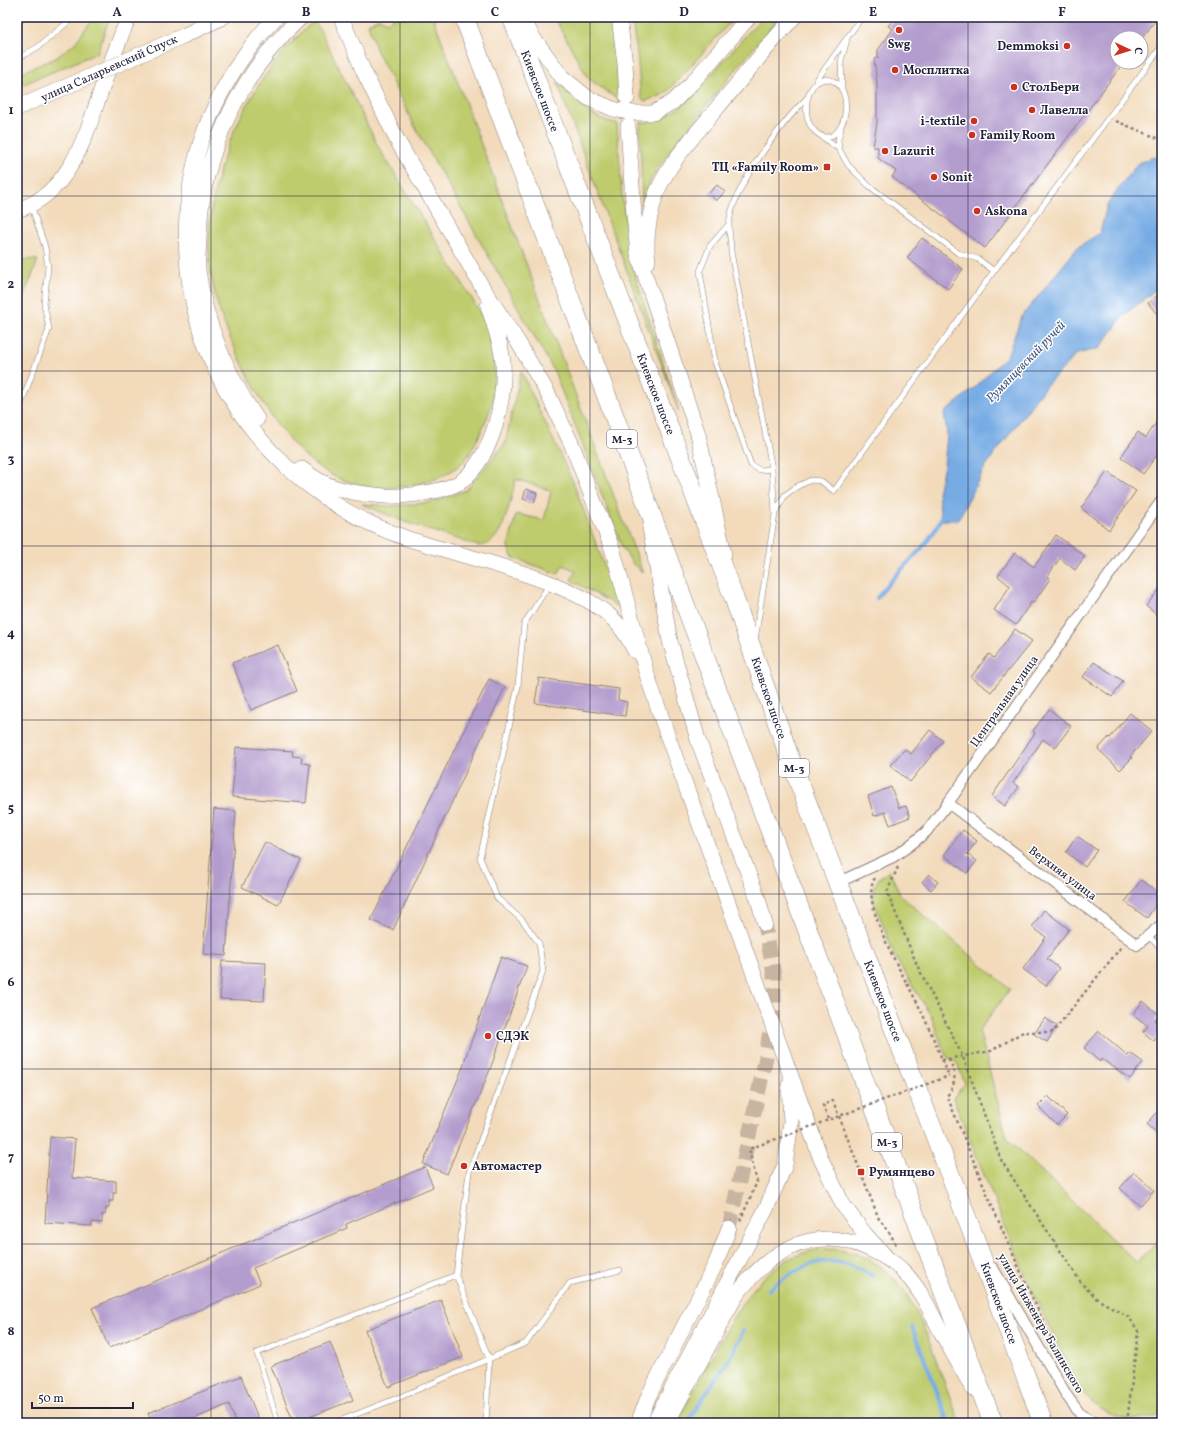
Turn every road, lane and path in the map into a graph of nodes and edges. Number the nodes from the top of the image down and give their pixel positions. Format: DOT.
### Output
graph roads {
  1 [pos="25,17"];
  2 [pos="74,17"];
  3 [pos="123,17"];
  4 [pos="129,17"];
  5 [pos="224,17"];
  6 [pos="276,17"];
  7 [pos="301,17"];
  8 [pos="341,17"];
  9 [pos="464,17"];
  10 [pos="512,17"];
  11 [pos="522,17"];
  12 [pos="619,17"];
  13 [pos="749,17"];
  14 [pos="794,17"];
  15 [pos="862,17"];
  16 [pos="17,22"];
  17 [pos="847,37"];
  18 [pos="117,45"];
  19 [pos="1162,46"];
  20 [pos="17,59"];
  21 [pos="814,85"];
  22 [pos="843,93"];
  23 [pos="808,97"];
  24 [pos="627,98"];
  25 [pos="17,108"];
  26 [pos="1108,117"];
  27 [pos="842,125"];
  28 [pos="628,126"];
  29 [pos="821,136"];
  30 [pos="1162,140"];
  31 [pos="839,149"];
  32 [pos="31,204"];
  33 [pos="17,210"];
  34 [pos="729,224"];
  35 [pos="994,271"];
  36 [pos="481,285"];
  37 [pos="655,306"];
  38 [pos="17,415"];
  39 [pos="772,469"];
  40 [pos="645,500"];
  41 [pos="1162,500"];
  42 [pos="775,514"];
  43 [pos="550,584"];
  44 [pos="734,598"];
  45 [pos="753,652"];
  46 [pos="646,675"];
  47 [pos="948,803"];
  48 [pos="893,857"];
  49 [pos="837,883"];
  50 [pos="871,891"];
  51 [pos="765,924"];
  52 [pos="1162,924"];
  53 [pos="1148,936"];
  54 [pos="1128,938"];
  55 [pos="1162,949"];
  56 [pos="962,1057"];
  57 [pos="949,1059"];
  58 [pos="785,1060"];
  59 [pos="942,1060"];
  60 [pos="828,1119"];
  61 [pos="749,1149"];
  62 [pos="729,1228"];
  63 [pos="971,1229"];
  64 [pos="893,1255"];
  65 [pos="620,1270"];
  66 [pos="456,1275"];
  67 [pos="489,1359"];
  68 [pos="1068,1372"];
  69 [pos="1099,1419"];
  70 [pos="1162,1422"];
  71 [pos="278,1423"];
  72 [pos="334,1423"];
  73 [pos="486,1423"];
  74 [pos="638,1423"];
  75 [pos="654,1423"];
  76 [pos="667,1423"];
  77 [pos="993,1423"];
  78 [pos="1043,1423"];
  79 [pos="1129,1423"];
  80 [pos="1152,1423"];
  1 -- 16 [label="lane"];
  2 -- 20 [label="lane"];
  3 -- 18 [label="main road"];
  4 -- 18 [label="main road"];
  5 -- 25 [label="main road, улица Саларьевский Спуск, bridge"];
  6 -- 43 [label="main road"];
  7 -- 36 [label="main road"];
  8 -- 36 [label="main road"];
  9 -- 40 [label="highway, М-3"];
  10 -- 44 [label="highway, Киевское шоссе / М-3"];
  11 -- 13 [label="main road"];
  12 -- 24 [label="main road"];
  14 -- 37 [label="main road"];
  15 -- 17 [label="lane"];
  17 -- 21 [label="lane"];
  17 -- 22 [label="lane"];
  18 -- 32 [label="main road"];
  19 -- 26 [label="lane"];
  21 -- 22 [label="lane"];
  21 -- 23 [label="lane"];
  22 -- 27 [label="lane"];
  23 -- 29 [label="lane"];
  23 -- 34 [label="lane"];
  26 -- 30 [label="path"];
  26 -- 35 [label="lane"];
  27 -- 29 [label="lane"];
  27 -- 31 [label="lane"];
  28 -- 37 [label="main road"];
  29 -- 31 [label="lane"];
  31 -- 35 [label="lane"];
  32 -- 33 [label="main road"];
  32 -- 38 [label="lane"];
  34 -- 39 [label="lane"];
  34 -- 39 [label="lane"];
  35 -- 42 [label="lane"];
  36 -- 46 [label="main road"];
  37 -- 44 [label="main road"];
  39 -- 42 [label="lane"];
  40 -- 51 [label="main road"];
  40 -- 77 [label="highway, М-3"];
  41 -- 47 [label="street, Центральная улица"];
  42 -- 45 [label="lane"];
  43 -- 46 [label="main road"];
  43 -- 66 [label="lane"];
  44 -- 45 [label="highway, Киевское шоссе / М-3"];
  45 -- 49 [label="highway, Киевское шоссе / М-3"];
  46 -- 58 [label="main road"];
  47 -- 48 [label="street, Центральная улица"];
  47 -- 54 [label="street, Верхняя улица"];
  48 -- 49 [label="street, Центральная улица"];
  48 -- 56 [label="path"];
  49 -- 63 [label="highway, Киевское шоссе / М-3"];
  50 -- 59 [label="path"];
  52 -- 53 [label="street"];
  53 -- 54 [label="street"];
  53 -- 55 [label="lane"];
  54 -- 56 [label="path"];
  56 -- 57 [label="path"];
  56 -- 79 [label="path"];
  57 -- 59 [label="path"];
  57 -- 68 [label="path"];
  58 -- 64 [label="main road"];
  58 -- 75 [label="main road"];
  59 -- 60 [label="path, bridge"];
  60 -- 61 [label="path, bridge"];
  60 -- 64 [label="path"];
  62 -- 74 [label="main road"];
  63 -- 69 [label="street, улица Инженера Балинского"];
  63 -- 78 [label="highway, Киевское шоссе / М-3"];
  64 -- 76 [label="main road"];
  64 -- 77 [label="main road"];
  65 -- 67 [label="lane"];
  66 -- 67 [label="lane"];
  66 -- 71 [label="lane"];
  67 -- 72 [label="lane"];
  67 -- 73 [label="lane"];
  69 -- 79 [label="path"];
  70 -- 80 [label="path"];
}
